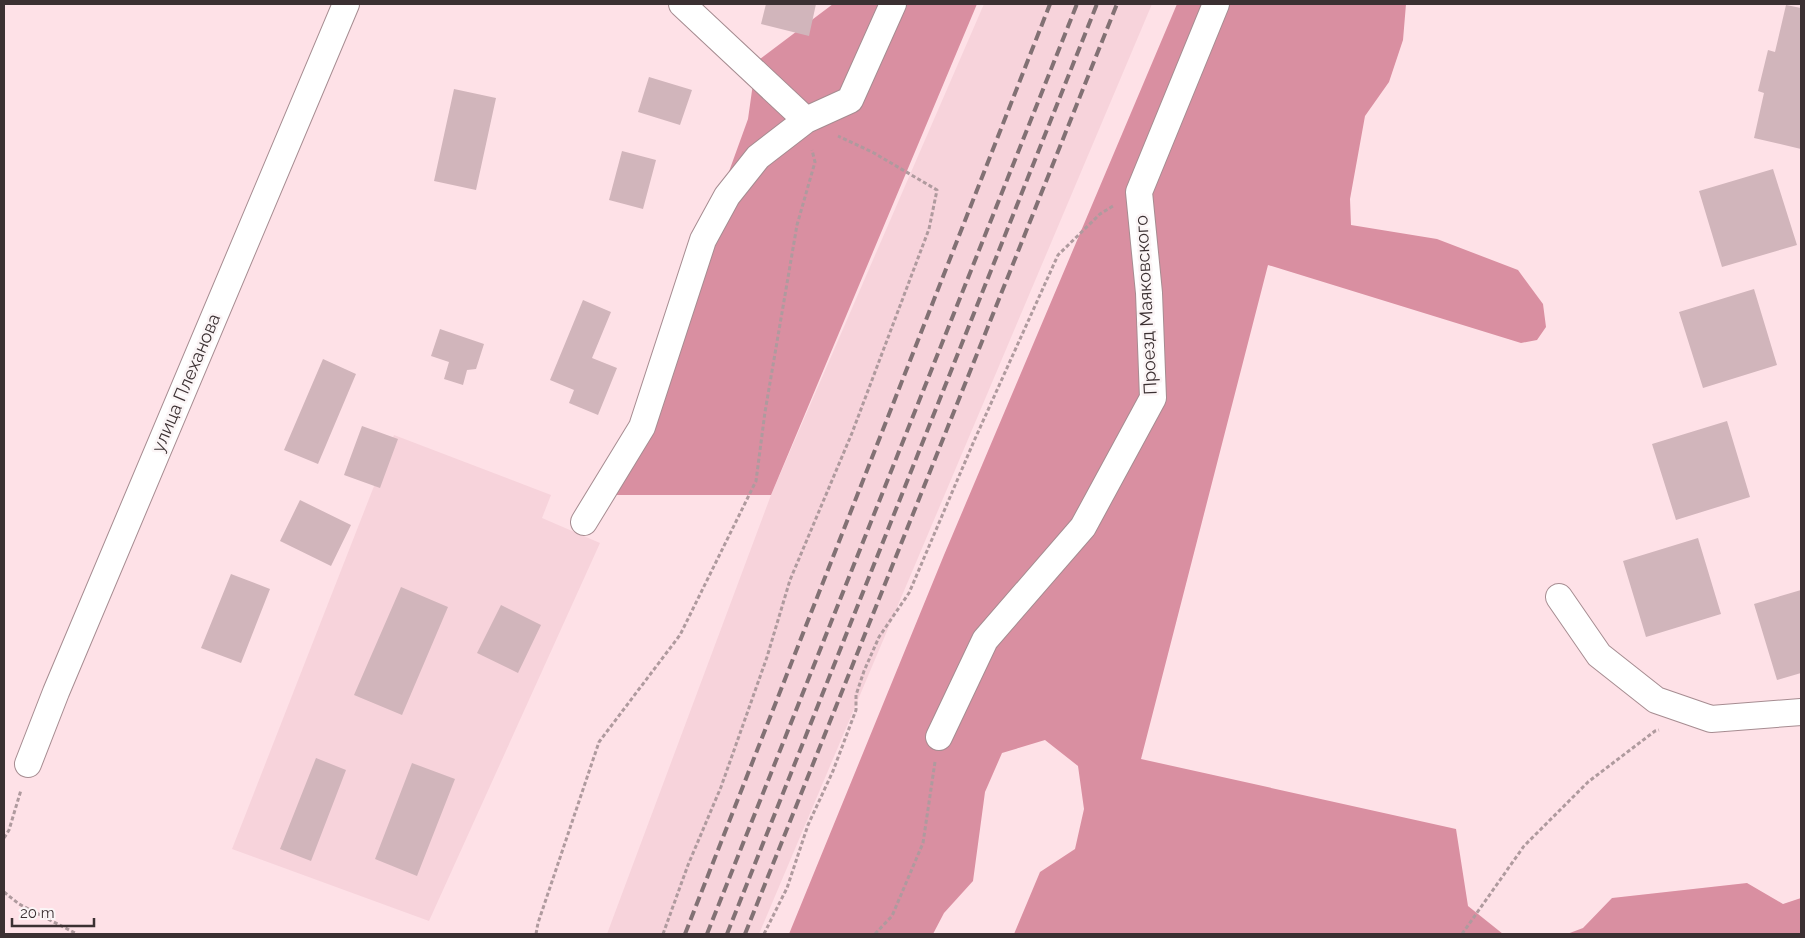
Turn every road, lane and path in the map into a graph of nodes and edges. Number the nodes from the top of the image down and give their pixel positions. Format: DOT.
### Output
graph roads {
  1 [pos="346,4"];
  2 [pos="682,4"];
  3 [pos="893,4"];
  4 [pos="1216,4"];
  5 [pos="806,120"];
  6 [pos="1139,192"];
  7 [pos="584,522"];
  8 [pos="1559,597"];
  9 [pos="1801,712"];
  10 [pos="1664,729"];
  11 [pos="939,737"];
  12 [pos="28,764"];
  13 [pos="4,838"];
  14 [pos="4,892"];
  15 [pos="77,934"];
  16 [pos="536,934"];
  17 [pos="663,934"];
  18 [pos="764,934"];
  19 [pos="875,934"];
  20 [pos="1462,934"];
  1 -- 12 [label="street, улица Плеханова"];
  2 -- 5 [label="street"];
  3 -- 5 [label="street"];
  4 -- 6 [label="street, Проезд Маяковского"];
  5 -- 7 [label="street"];
  5 -- 16 [label="path"];
  5 -- 17 [label="path"];
  6 -- 11 [label="street, Проезд Маяковского"];
  6 -- 18 [label="path"];
  8 -- 9 [label="street"];
  10 -- 20 [label="path"];
  11 -- 19 [label="path"];
  12 -- 13 [label="path"];
  14 -- 15 [label="path"];
}
